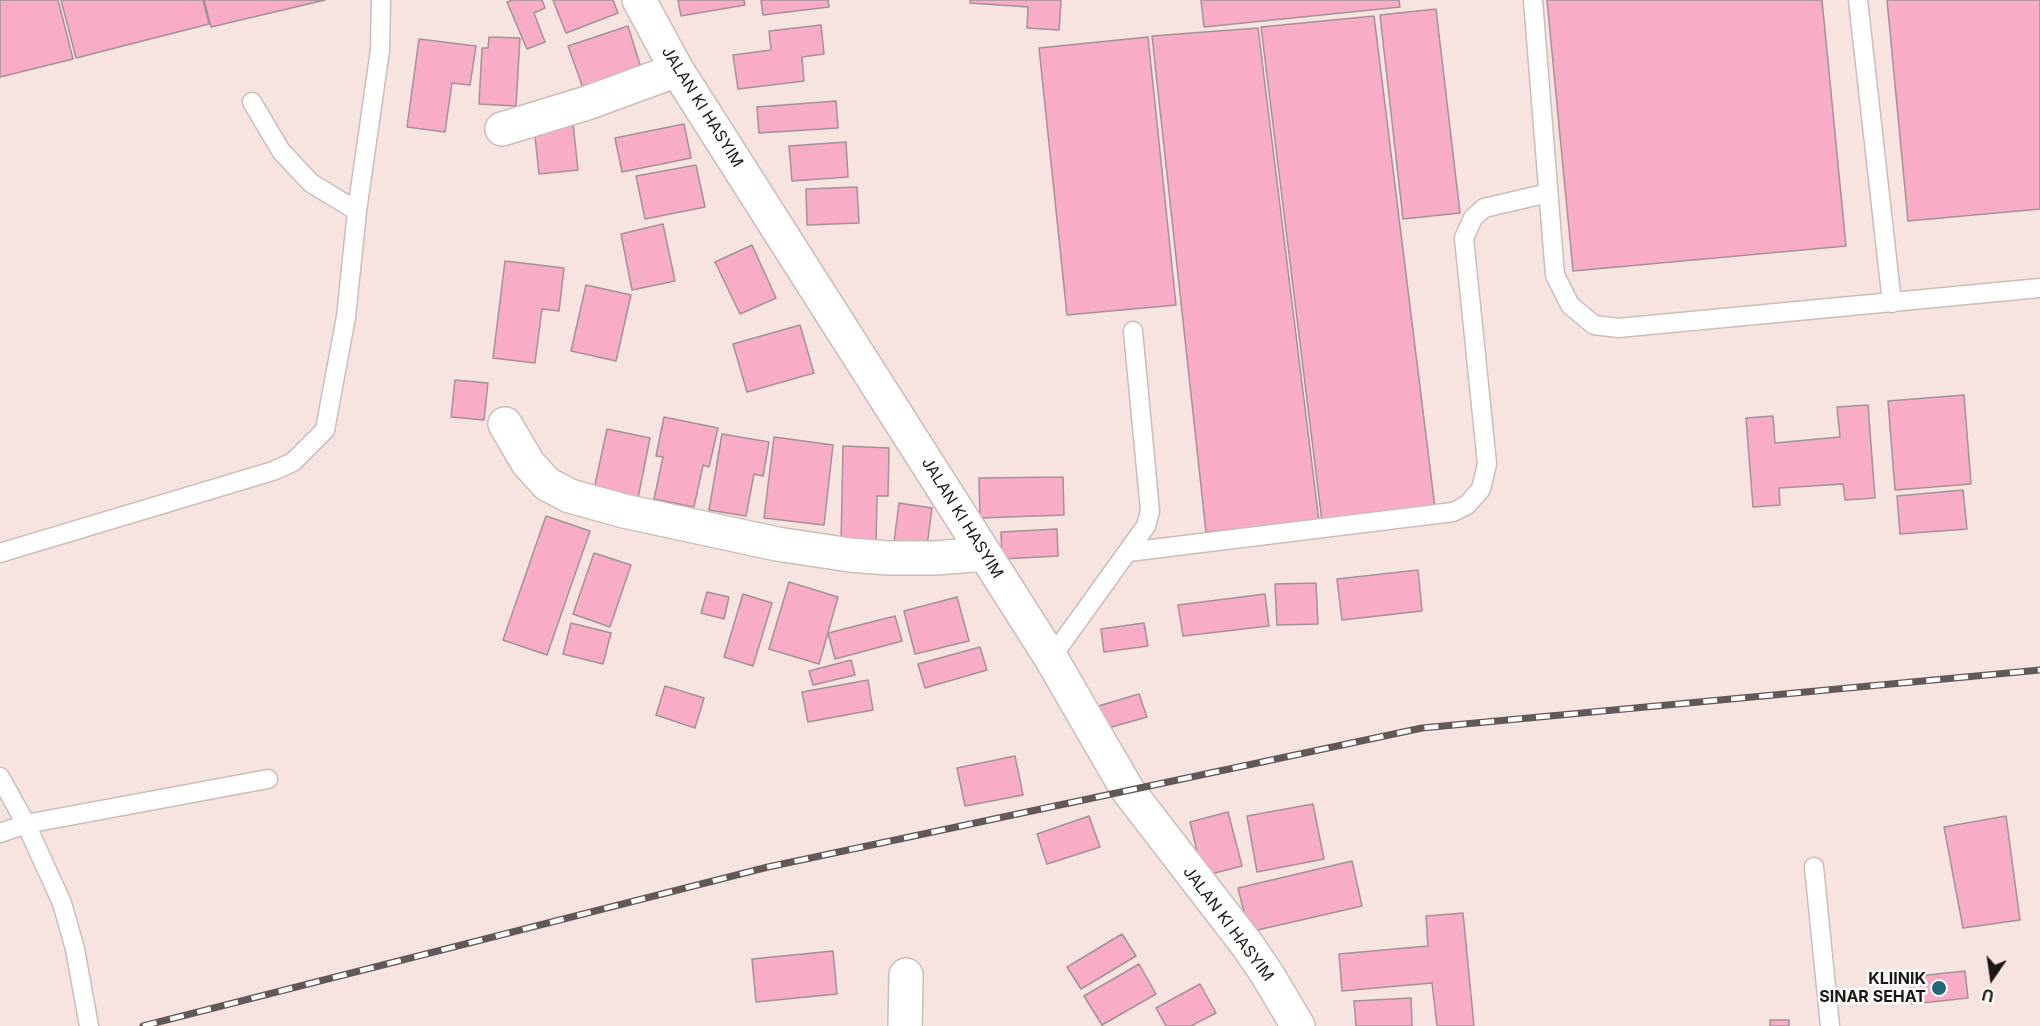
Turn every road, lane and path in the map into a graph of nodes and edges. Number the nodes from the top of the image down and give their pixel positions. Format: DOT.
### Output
graph roads {
  1 [pos="381,0"];
  2 [pos="639,0"];
  3 [pos="1533,0"];
  4 [pos="1858,0"];
  5 [pos="677,70"];
  6 [pos="252,102"];
  7 [pos="501,129"];
  8 [pos="1548,193"];
  9 [pos="357,211"];
  10 [pos="2040,288"];
  11 [pos="1892,303"];
  12 [pos="1133,331"];
  13 [pos="505,424"];
  14 [pos="1128,552"];
  15 [pos="0,554"];
  16 [pos="984,554"];
  17 [pos="1051,658"];
  18 [pos="0,777"];
  19 [pos="268,779"];
  20 [pos="26,824"];
  21 [pos="0,833"];
  22 [pos="1814,867"];
  23 [pos="906,975"];
  24 [pos="89,1026"];
  25 [pos="905,1026"];
  26 [pos="1298,1026"];
  27 [pos="1830,1026"];
  1 -- 9 [label="lane"];
  2 -- 5 [label="street, JALAN KI HASYIM"];
  3 -- 8 [label="lane"];
  4 -- 11 [label="lane"];
  5 -- 7 [label="street"];
  5 -- 16 [label="street, JALAN KI HASYIM"];
  6 -- 9 [label="lane"];
  8 -- 11 [label="lane"];
  8 -- 14 [label="lane"];
  9 -- 15 [label="lane"];
  10 -- 11 [label="lane"];
  12 -- 14 [label="lane"];
  13 -- 16 [label="street"];
  14 -- 17 [label="lane"];
  16 -- 17 [label="street, JALAN KI HASYIM"];
  17 -- 26 [label="street, JALAN KI HASYIM"];
  18 -- 20 [label="lane"];
  19 -- 20 [label="lane"];
  20 -- 21 [label="lane"];
  20 -- 24 [label="lane"];
  22 -- 27 [label="lane"];
  23 -- 25 [label="street"];
}
